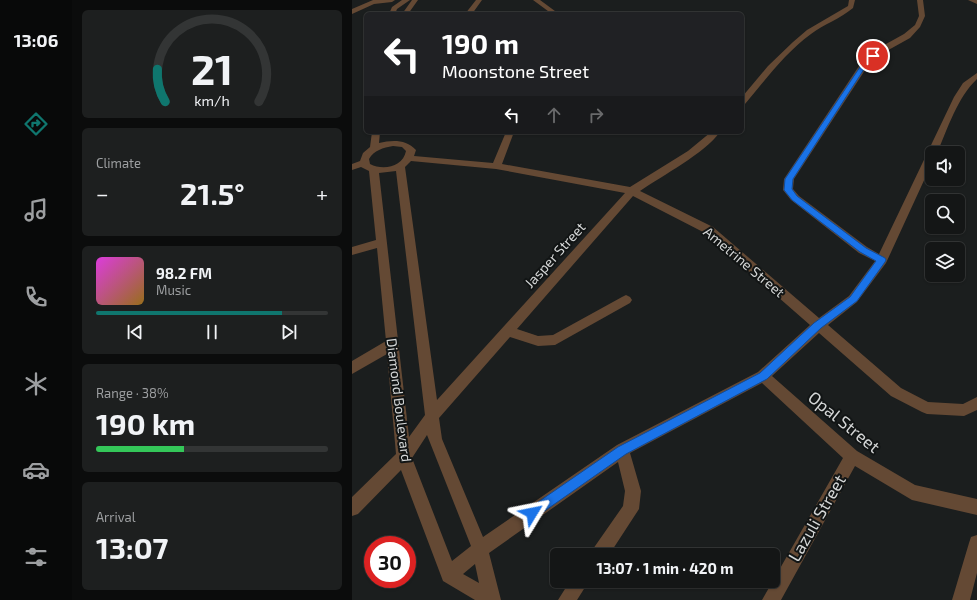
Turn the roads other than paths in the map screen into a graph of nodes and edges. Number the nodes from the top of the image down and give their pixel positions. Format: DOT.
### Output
graph roads {
  1 [pos="392,0"];
  2 [pos="407,0"];
  3 [pos="415,0"];
  4 [pos="479,0"];
  5 [pos="536,0"];
  6 [pos="852,0"];
  7 [pos="920,0"];
  8 [pos="971,0"];
  9 [pos="977,2"];
  10 [pos="352,12"];
  11 [pos="393,12"];
  12 [pos="406,12"];
  13 [pos="469,12"];
  14 [pos="553,12"];
  15 [pos="977,75"];
  16 [pos="744,100"];
  17 [pos="376,134"];
  18 [pos="399,134"];
  19 [pos="509,134"];
  20 [pos="714,134"];
  21 [pos="399,143"];
  22 [pos="374,149"];
  23 [pos="405,162"];
  24 [pos="369,166"];
  25 [pos="496,166"];
  26 [pos="352,167"];
  27 [pos="632,191"];
  28 [pos="382,242"];
  29 [pos="352,251"];
  30 [pos="882,260"];
  31 [pos="626,300"];
  32 [pos="818,326"];
  33 [pos="507,331"];
  34 [pos="392,344"];
  35 [pos="352,368"];
  36 [pos="763,376"];
  37 [pos="977,403"];
  38 [pos="432,416"];
  39 [pos="622,450"];
  40 [pos="852,456"];
  41 [pos="404,457"];
  42 [pos="977,506"];
  43 [pos="352,508"];
  44 [pos="977,543"];
  45 [pos="604,548"];
  46 [pos="480,549"];
  47 [pos="449,575"];
  48 [pos="575,588"];
  49 [pos="492,600"];
  50 [pos="567,600"];
  51 [pos="771,600"];
  52 [pos="961,600"];
  1 -- 10 [label="street"];
  2 -- 11 [label="street"];
  3 -- 12 [label="street"];
  4 -- 13 [label="street"];
  5 -- 14 [label="street"];
  6 -- 16 [label="street"];
  7 -- 30 [label="street"];
  8 -- 9 [label="street"];
  15 -- 30 [label="street"];
  17 -- 22 [label="street"];
  18 -- 21 [label="street"];
  19 -- 25 [label="street"];
  20 -- 27 [label="street, Jasper Street"];
  21 -- 22 [label="street"];
  21 -- 23 [label="street"];
  22 -- 24 [label="street"];
  23 -- 24 [label="street, Ametrine Street"];
  23 -- 25 [label="street, Ametrine Street"];
  23 -- 38 [label="street"];
  24 -- 26 [label="street, Ametrine Street"];
  24 -- 28 [label="street, Diamond Boulevard"];
  25 -- 27 [label="street, Ametrine Street"];
  27 -- 32 [label="street, Ametrine Street"];
  27 -- 33 [label="street, Jasper Street"];
  28 -- 29 [label="street"];
  28 -- 34 [label="street, Diamond Boulevard"];
  30 -- 32 [label="street"];
  31 -- 33 [label="street"];
  32 -- 36 [label="street"];
  32 -- 37 [label="street, Ametrine Street"];
  33 -- 38 [label="street, Jasper Street"];
  34 -- 35 [label="street"];
  34 -- 41 [label="street, Diamond Boulevard"];
  36 -- 39 [label="street"];
  36 -- 40 [label="street, Opal Street"];
  38 -- 41 [label="street, Jasper Street"];
  38 -- 46 [label="street"];
  39 -- 45 [label="street"];
  39 -- 46 [label="street"];
  40 -- 42 [label="street, Opal Street"];
  40 -- 51 [label="street, Lazuli Street"];
  41 -- 43 [label="street, Jasper Street"];
  41 -- 47 [label="street, Diamond Boulevard"];
  44 -- 52 [label="street"];
  46 -- 47 [label="street"];
  46 -- 49 [label="street"];
  47 -- 49 [label="street"];
  48 -- 50 [label="street"];
}
